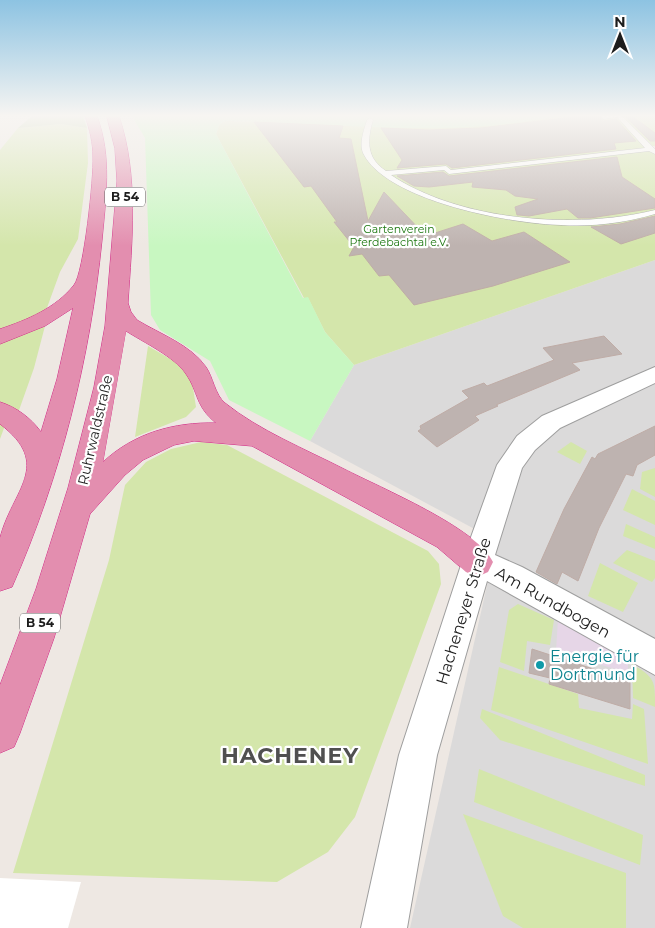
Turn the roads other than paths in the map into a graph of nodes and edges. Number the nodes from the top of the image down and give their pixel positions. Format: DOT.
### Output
graph roads {
  1 [pos="100,159"];
  2 [pos="123,159"];
  3 [pos="372,159"];
  4 [pos="577,159"];
  5 [pos="384,173"];
  6 [pos="655,212"];
  7 [pos="88,279"];
  8 [pos="118,302"];
  9 [pos="0,337"];
  10 [pos="655,374"];
  11 [pos="0,411"];
  12 [pos="264,440"];
  13 [pos="42,467"];
  14 [pos="75,511"];
  15 [pos="477,562"];
  16 [pos="0,576"];
  17 [pos="655,658"];
  18 [pos="0,733"];
  19 [pos="384,928"];
  1 -- 7 [label="highway, B 54"];
  2 -- 8 [label="highway, Ruhrwaldstraße / B 54"];
  3 -- 5 [label="lane"];
  4 -- 5 [label="lane"];
  5 -- 6 [label="lane"];
  7 -- 9 [label="highway"];
  7 -- 13 [label="highway, B 54"];
  8 -- 12 [label="highway"];
  8 -- 14 [label="highway, Ruhrwaldstraße / B 54"];
  10 -- 15 [label="street, Hacheneyer Straße"];
  11 -- 13 [label="highway"];
  12 -- 14 [label="highway"];
  12 -- 15 [label="highway"];
  13 -- 16 [label="highway, B 54"];
  14 -- 18 [label="highway, Ruhrwaldstraße / B 54"];
  15 -- 17 [label="street, Am Rundbogen"];
  15 -- 19 [label="street, Hacheneyer Straße"];
}
